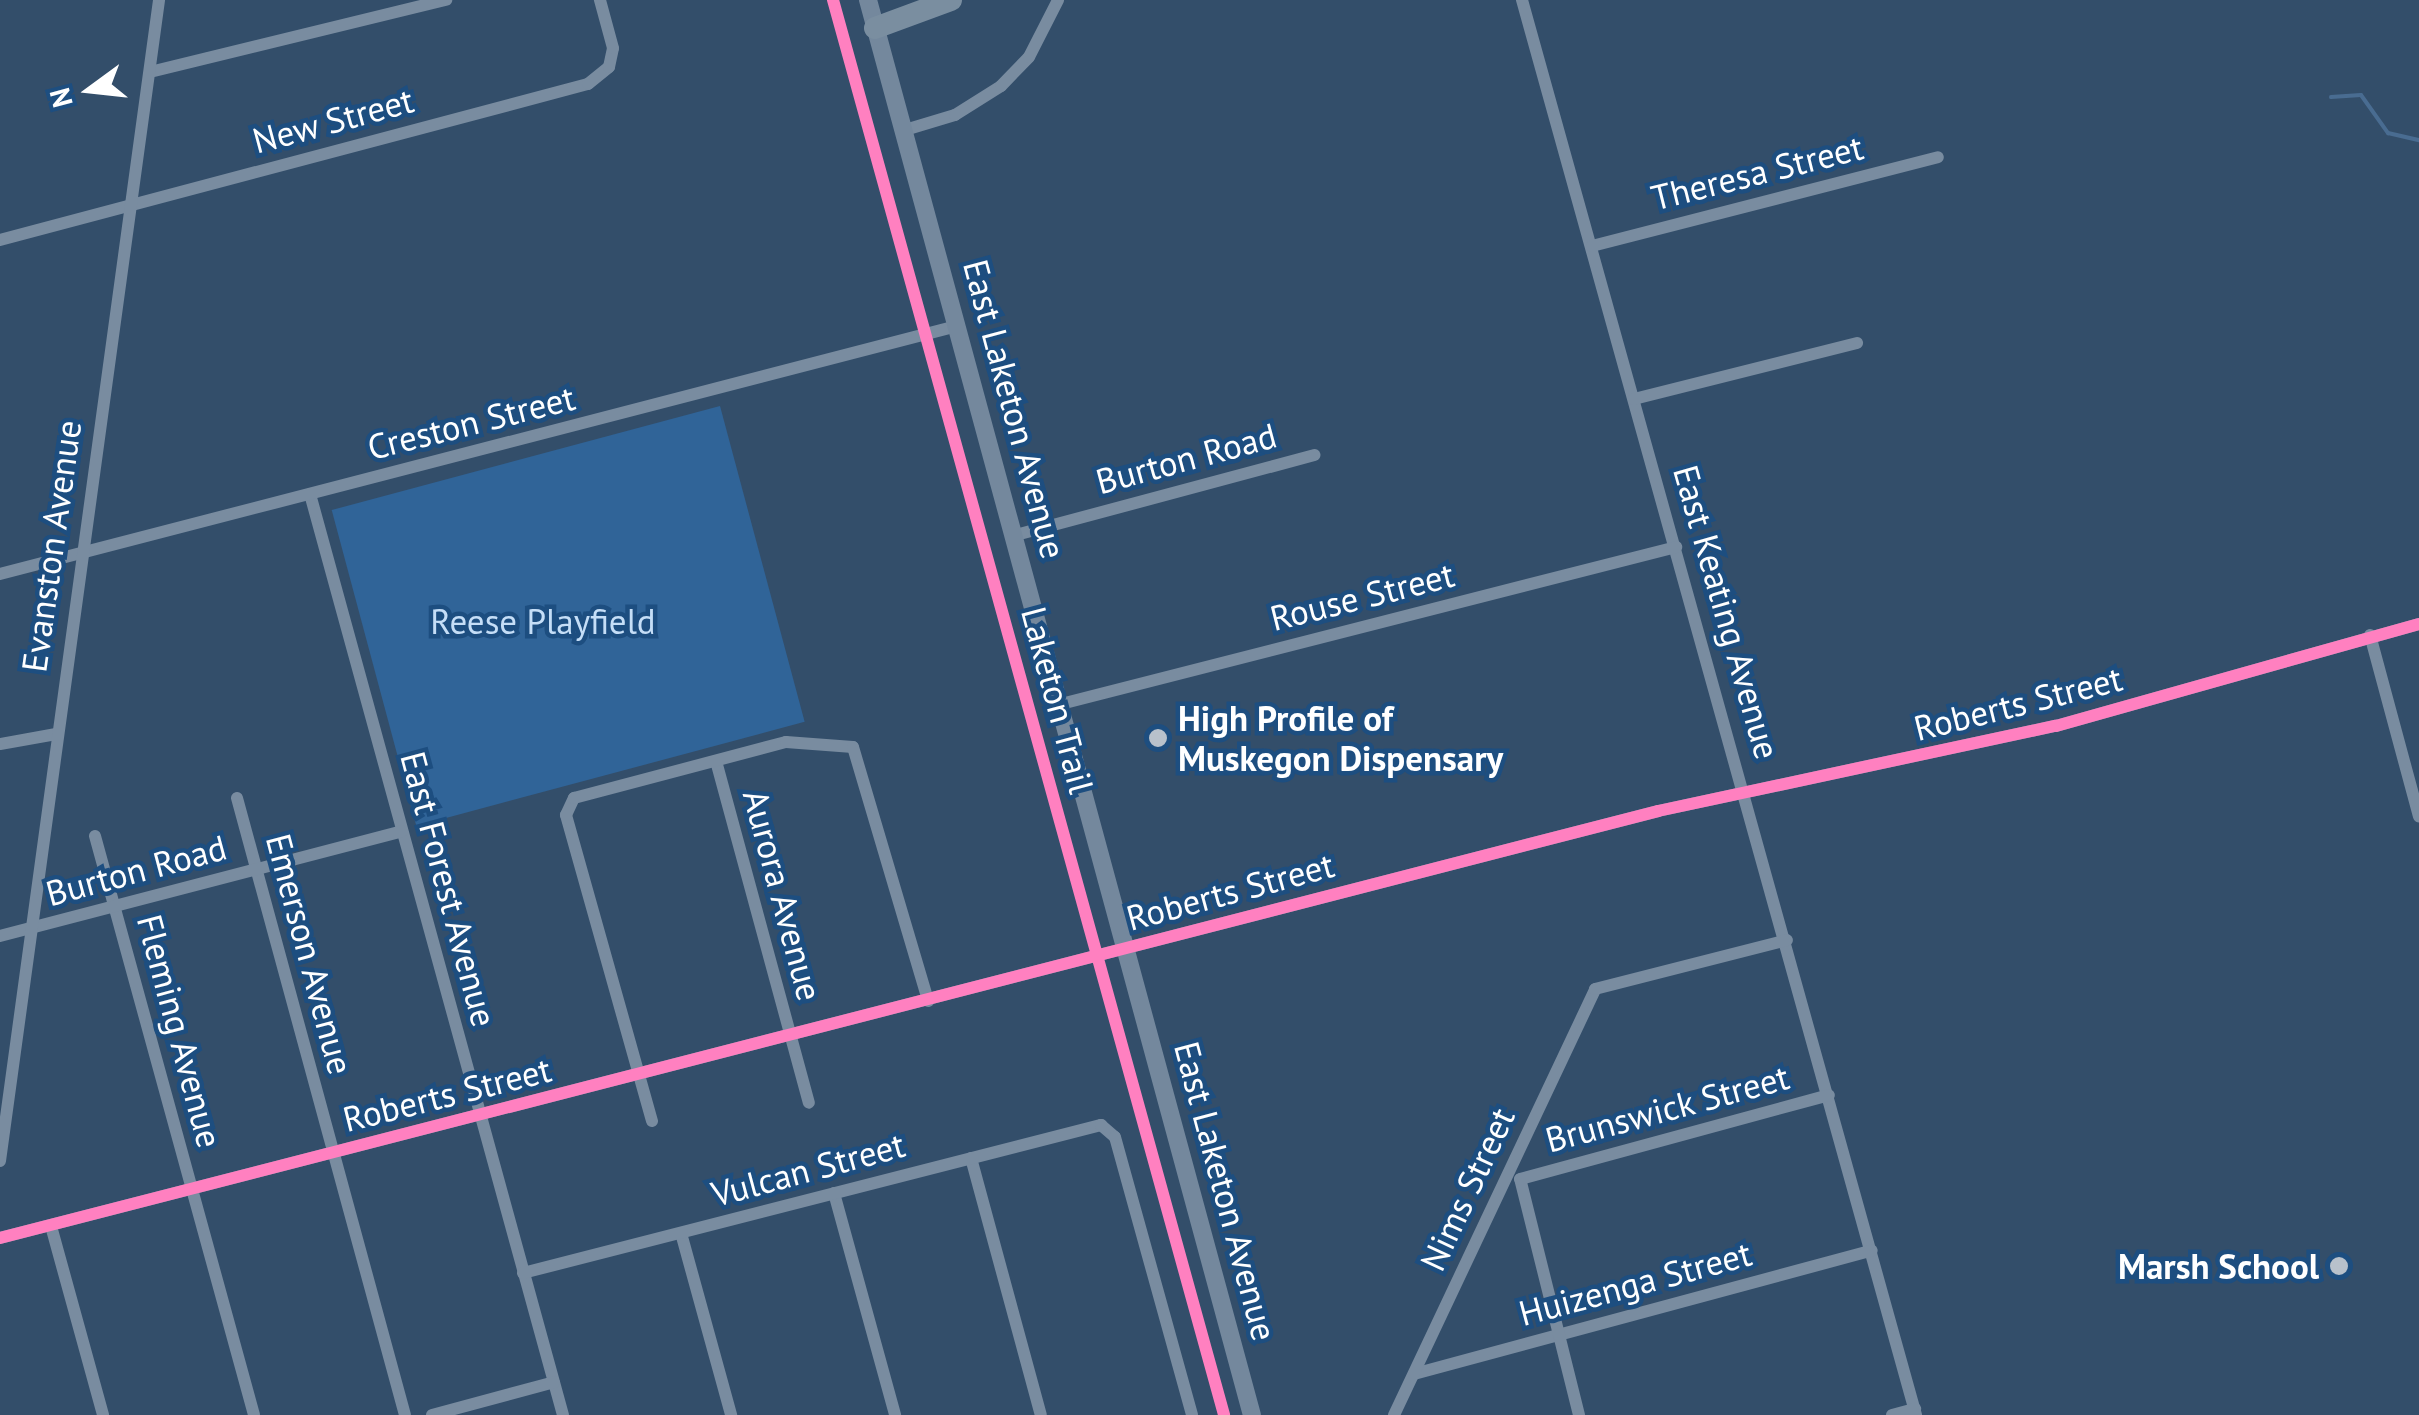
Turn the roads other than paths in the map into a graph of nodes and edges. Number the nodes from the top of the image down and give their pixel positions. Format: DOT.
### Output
graph roads {
  1 [pos="159,0"];
  2 [pos="446,0"];
  3 [pos="600,0"];
  4 [pos="868,0"];
  5 [pos="937,0"];
  6 [pos="950,0"];
  7 [pos="1058,0"];
  8 [pos="1522,0"];
  9 [pos="876,28"];
  10 [pos="150,72"];
  11 [pos="905,130"];
  12 [pos="1938,157"];
  13 [pos="130,203"];
  14 [pos="0,240"];
  15 [pos="1592,246"];
  16 [pos="957,326"];
  17 [pos="1856,343"];
  18 [pos="1634,399"];
  19 [pos="1314,455"];
  20 [pos="310,494"];
  21 [pos="1016,535"];
  22 [pos="1676,547"];
  23 [pos="80,554"];
  24 [pos="0,574"];
  25 [pos="2419,624"];
  26 [pos="2370,636"];
  27 [pos="1062,704"];
  28 [pos="56,734"];
  29 [pos="0,744"];
  30 [pos="716,761"];
  31 [pos="236,798"];
  32 [pos="1749,798"];
  33 [pos="2419,816"];
  34 [pos="402,832"];
  35 [pos="95,836"];
  36 [pos="256,870"];
  37 [pos="115,906"];
  38 [pos="30,929"];
  39 [pos="0,936"];
  40 [pos="1786,940"];
  41 [pos="1127,949"];
  42 [pos="928,1001"];
  43 [pos="791,1036"];
  44 [pos="638,1076"];
  45 [pos="1829,1095"];
  46 [pos="809,1103"];
  47 [pos="4,1105"];
  48 [pos="481,1116"];
  49 [pos="652,1121"];
  50 [pos="334,1154"];
  51 [pos="971,1158"];
  52 [pos="0,1161"];
  53 [pos="192,1190"];
  54 [pos="834,1193"];
  55 [pos="50,1226"];
  56 [pos="681,1233"];
  57 [pos="0,1238"];
  58 [pos="1872,1250"];
  59 [pos="524,1273"];
  60 [pos="1558,1335"];
  61 [pos="1414,1374"];
  62 [pos="554,1382"];
  63 [pos="1915,1412"];
  64 [pos="103,1415"];
  65 [pos="254,1415"];
  66 [pos="405,1415"];
  67 [pos="432,1415"];
  68 [pos="563,1415"];
  69 [pos="731,1415"];
  70 [pos="895,1415"];
  71 [pos="1042,1415"];
  72 [pos="1192,1415"];
  73 [pos="1252,1415"];
  74 [pos="1394,1415"];
  75 [pos="1578,1415"];
  76 [pos="1892,1415"];
  1 -- 10 [label="street, Evanston Avenue"];
  2 -- 10 [label="street"];
  3 -- 13 [label="street, New Street"];
  4 -- 9 [label="main road, East Laketon Avenue"];
  5 -- 9 [label="highway"];
  6 -- 9 [label="highway"];
  7 -- 11 [label="street"];
  8 -- 15 [label="street, East Keating Avenue"];
  9 -- 11 [label="main road, East Laketon Avenue"];
  10 -- 13 [label="street, Evanston Avenue"];
  11 -- 16 [label="main road, East Laketon Avenue"];
  12 -- 15 [label="street, Theresa Street"];
  13 -- 14 [label="street, New Street"];
  13 -- 23 [label="street, Evanston Avenue"];
  15 -- 18 [label="street, East Keating Avenue"];
  16 -- 20 [label="street, Creston Street"];
  16 -- 21 [label="main road, East Laketon Avenue"];
  17 -- 18 [label="street"];
  18 -- 22 [label="street, East Keating Avenue"];
  19 -- 21 [label="street, Burton Road"];
  20 -- 23 [label="street, Creston Street"];
  20 -- 34 [label="street, East Forest Avenue"];
  21 -- 27 [label="main road, East Laketon Avenue"];
  22 -- 27 [label="street, Rouse Street"];
  22 -- 32 [label="street, East Keating Avenue"];
  23 -- 24 [label="street, Creston Street"];
  23 -- 28 [label="street, Evanston Avenue"];
  25 -- 26 [label="street, Roberts Street"];
  26 -- 32 [label="street, Roberts Street"];
  26 -- 33 [label="street"];
  27 -- 41 [label="main road, East Laketon Avenue"];
  28 -- 29 [label="street"];
  28 -- 38 [label="street, Evanston Avenue"];
  30 -- 42 [label="street"];
  30 -- 43 [label="street, Aurora Avenue"];
  30 -- 44 [label="street"];
  31 -- 36 [label="street, Emerson Avenue"];
  32 -- 40 [label="street, East Keating Avenue"];
  32 -- 41 [label="street, Roberts Street"];
  34 -- 36 [label="street, Burton Road"];
  34 -- 48 [label="street, East Forest Avenue"];
  35 -- 37 [label="street, Fleming Avenue"];
  36 -- 37 [label="street, Burton Road"];
  36 -- 50 [label="street, Emerson Avenue"];
  37 -- 38 [label="street, Burton Road"];
  37 -- 53 [label="street, Fleming Avenue"];
  38 -- 39 [label="street, Burton Road"];
  38 -- 47 [label="street, Evanston Avenue"];
  40 -- 45 [label="street, East Keating Avenue"];
  40 -- 61 [label="street, Nims Street"];
  41 -- 42 [label="street, Roberts Street"];
  41 -- 73 [label="main road, East Laketon Avenue"];
  42 -- 43 [label="street, Roberts Street"];
  43 -- 44 [label="street, Roberts Street"];
  43 -- 46 [label="street, Aurora Avenue"];
  44 -- 48 [label="street, Roberts Street"];
  44 -- 49 [label="street"];
  45 -- 58 [label="street, East Keating Avenue"];
  45 -- 60 [label="street, Brunswick Street"];
  47 -- 52 [label="street, Evanston Avenue"];
  48 -- 50 [label="street, Roberts Street"];
  48 -- 59 [label="street, East Forest Avenue"];
  50 -- 53 [label="street, Roberts Street"];
  50 -- 66 [label="street, Emerson Avenue"];
  51 -- 54 [label="street, Vulcan Street"];
  51 -- 71 [label="street"];
  51 -- 72 [label="street, Vulcan Street"];
  53 -- 55 [label="street, Roberts Street"];
  53 -- 65 [label="street, Fleming Avenue"];
  54 -- 56 [label="street, Vulcan Street"];
  54 -- 70 [label="street"];
  55 -- 57 [label="street, Roberts Street"];
  55 -- 64 [label="street"];
  56 -- 59 [label="street, Vulcan Street"];
  56 -- 69 [label="street"];
  58 -- 60 [label="street, Huizenga Street"];
  58 -- 63 [label="street, East Keating Avenue"];
  59 -- 62 [label="street, East Forest Avenue"];
  60 -- 61 [label="street, Huizenga Street"];
  60 -- 75 [label="street"];
  61 -- 74 [label="street, Nims Street"];
  62 -- 67 [label="street"];
  62 -- 68 [label="street, East Forest Avenue"];
  63 -- 76 [label="street"];
}
